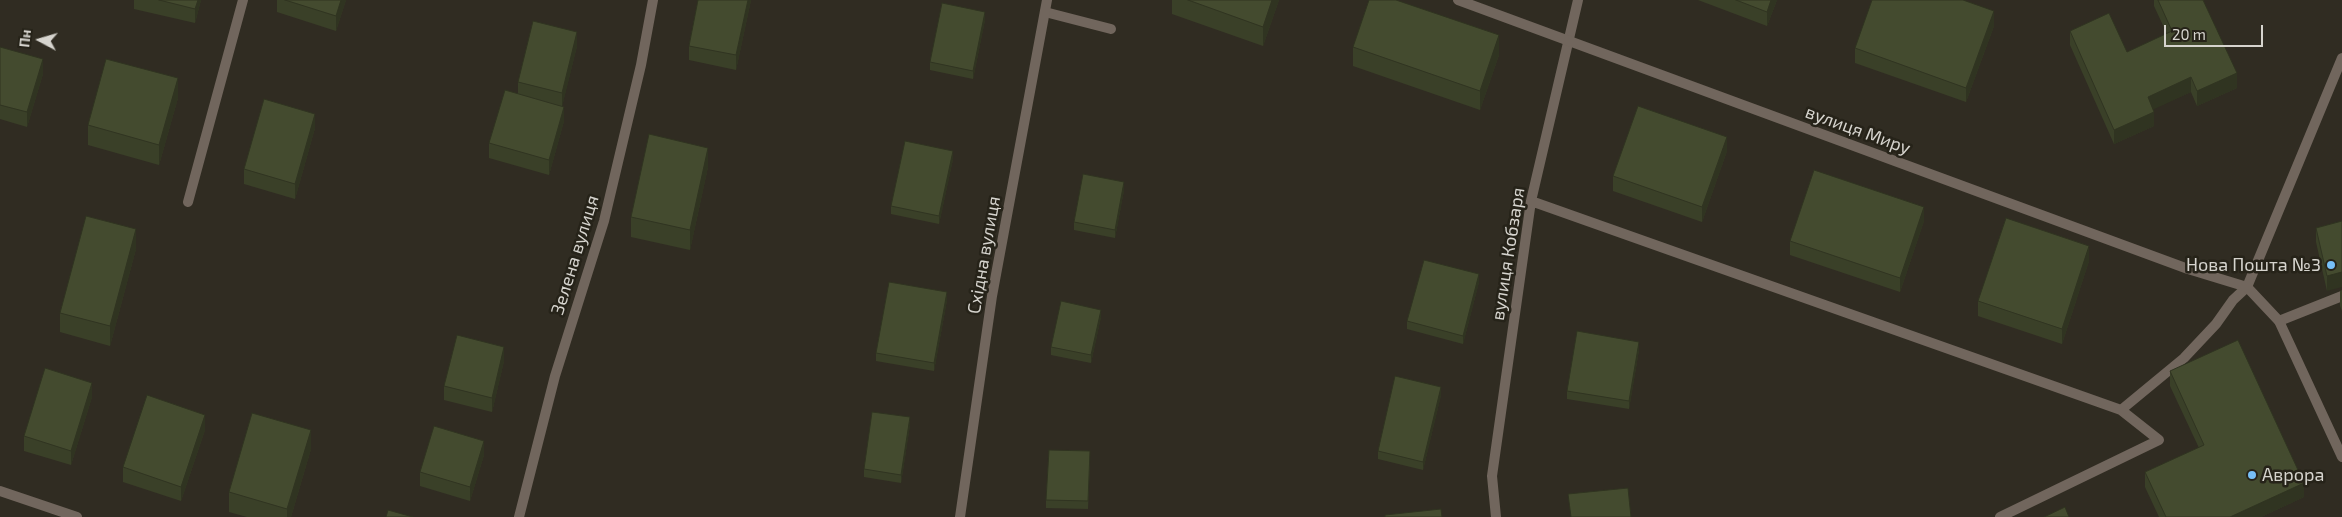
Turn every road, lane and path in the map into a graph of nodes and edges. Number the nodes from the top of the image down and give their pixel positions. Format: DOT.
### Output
graph roads {
  1 [pos="243,0"];
  2 [pos="653,0"];
  3 [pos="1047,0"];
  4 [pos="1458,0"];
  5 [pos="1578,0"];
  6 [pos="1045,12"];
  7 [pos="1110,29"];
  8 [pos="1569,40"];
  9 [pos="2342,58"];
  10 [pos="1531,201"];
  11 [pos="188,202"];
  12 [pos="2248,288"];
  13 [pos="2342,296"];
  14 [pos="2280,321"];
  15 [pos="2121,410"];
  16 [pos="2342,457"];
  17 [pos="0,491"];
  18 [pos="77,517"];
  19 [pos="519,517"];
  20 [pos="960,517"];
  21 [pos="1496,517"];
  22 [pos="2000,517"];
  1 -- 11 [label="street"];
  2 -- 19 [label="street, Зелена вулиця"];
  3 -- 6 [label="street, Східна вулиця"];
  4 -- 8 [label="street, вулиця Миру"];
  5 -- 8 [label="street, вулиця Кобзаря"];
  6 -- 7 [label="street"];
  6 -- 20 [label="street, Східна вулиця"];
  8 -- 10 [label="street, вулиця Кобзаря"];
  8 -- 12 [label="street, вулиця Миру"];
  9 -- 12 [label="street"];
  10 -- 15 [label="street"];
  10 -- 21 [label="street, вулиця Кобзаря"];
  12 -- 14 [label="street"];
  12 -- 15 [label="street"];
  13 -- 14 [label="street"];
  14 -- 16 [label="street"];
  15 -- 22 [label="street"];
  17 -- 18 [label="street"];
}
